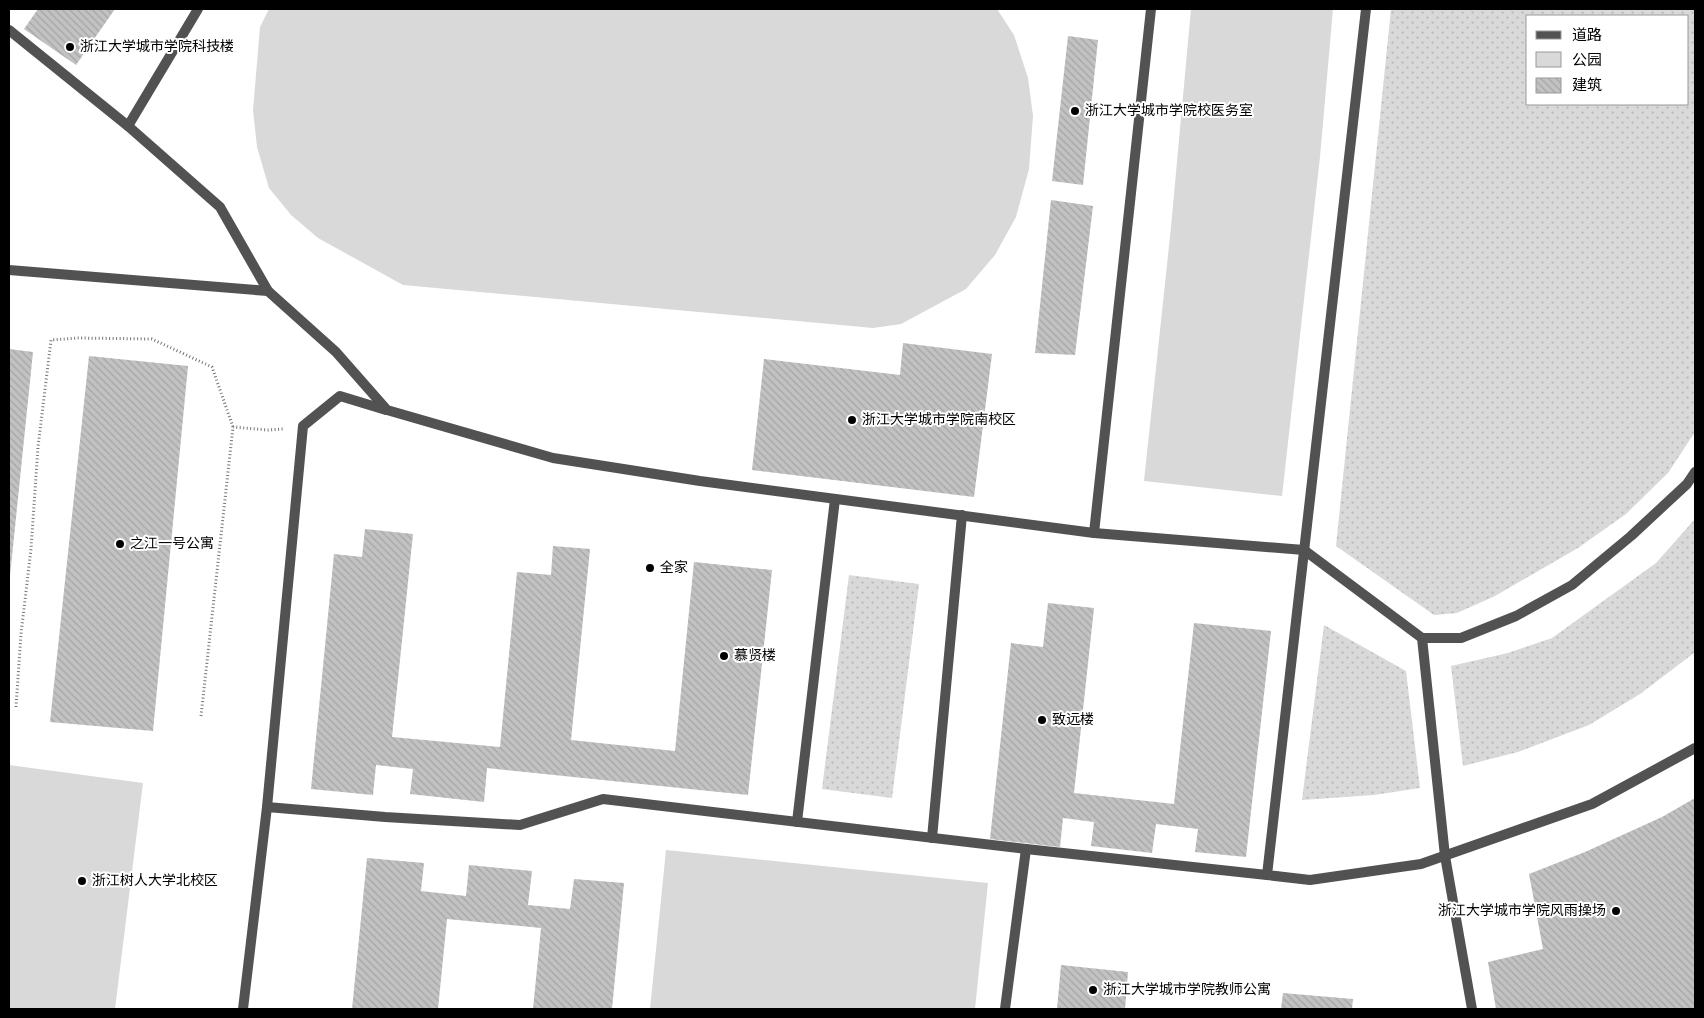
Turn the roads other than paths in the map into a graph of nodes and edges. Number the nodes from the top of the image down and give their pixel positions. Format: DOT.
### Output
graph roads {
  1 [pos="198,9"];
  2 [pos="1151,9"];
  3 [pos="1366,9"];
  4 [pos="9,30"];
  5 [pos="128,126"];
  6 [pos="9,270"];
  7 [pos="268,291"];
  8 [pos="387,410"];
  9 [pos="1695,472"];
  10 [pos="834,499"];
  11 [pos="962,516"];
  12 [pos="1094,533"];
  13 [pos="1304,550"];
  14 [pos="1422,638"];
  15 [pos="1695,748"];
  16 [pos="267,807"];
  17 [pos="796,822"];
  18 [pos="932,838"];
  19 [pos="1026,849"];
  20 [pos="1445,856"];
  21 [pos="1267,875"];
  22 [pos="244,1009"];
  23 [pos="1005,1009"];
  24 [pos="1472,1009"];
  1 -- 5 [label="street"];
  2 -- 12 [label="street"];
  3 -- 13 [label="street"];
  4 -- 5 [label="street"];
  5 -- 7 [label="street"];
  6 -- 7 [label="street"];
  7 -- 8 [label="street"];
  8 -- 10 [label="street"];
  8 -- 16 [label="street"];
  9 -- 14 [label="street"];
  10 -- 11 [label="street"];
  10 -- 17 [label="street"];
  11 -- 12 [label="street"];
  11 -- 18 [label="street"];
  12 -- 13 [label="street"];
  13 -- 14 [label="street"];
  13 -- 21 [label="street"];
  14 -- 20 [label="street"];
  15 -- 20 [label="street"];
  16 -- 17 [label="street"];
  16 -- 22 [label="street"];
  17 -- 18 [label="street"];
  18 -- 19 [label="street"];
  19 -- 21 [label="street"];
  19 -- 23 [label="street"];
  20 -- 21 [label="street"];
  20 -- 24 [label="street"];
}
